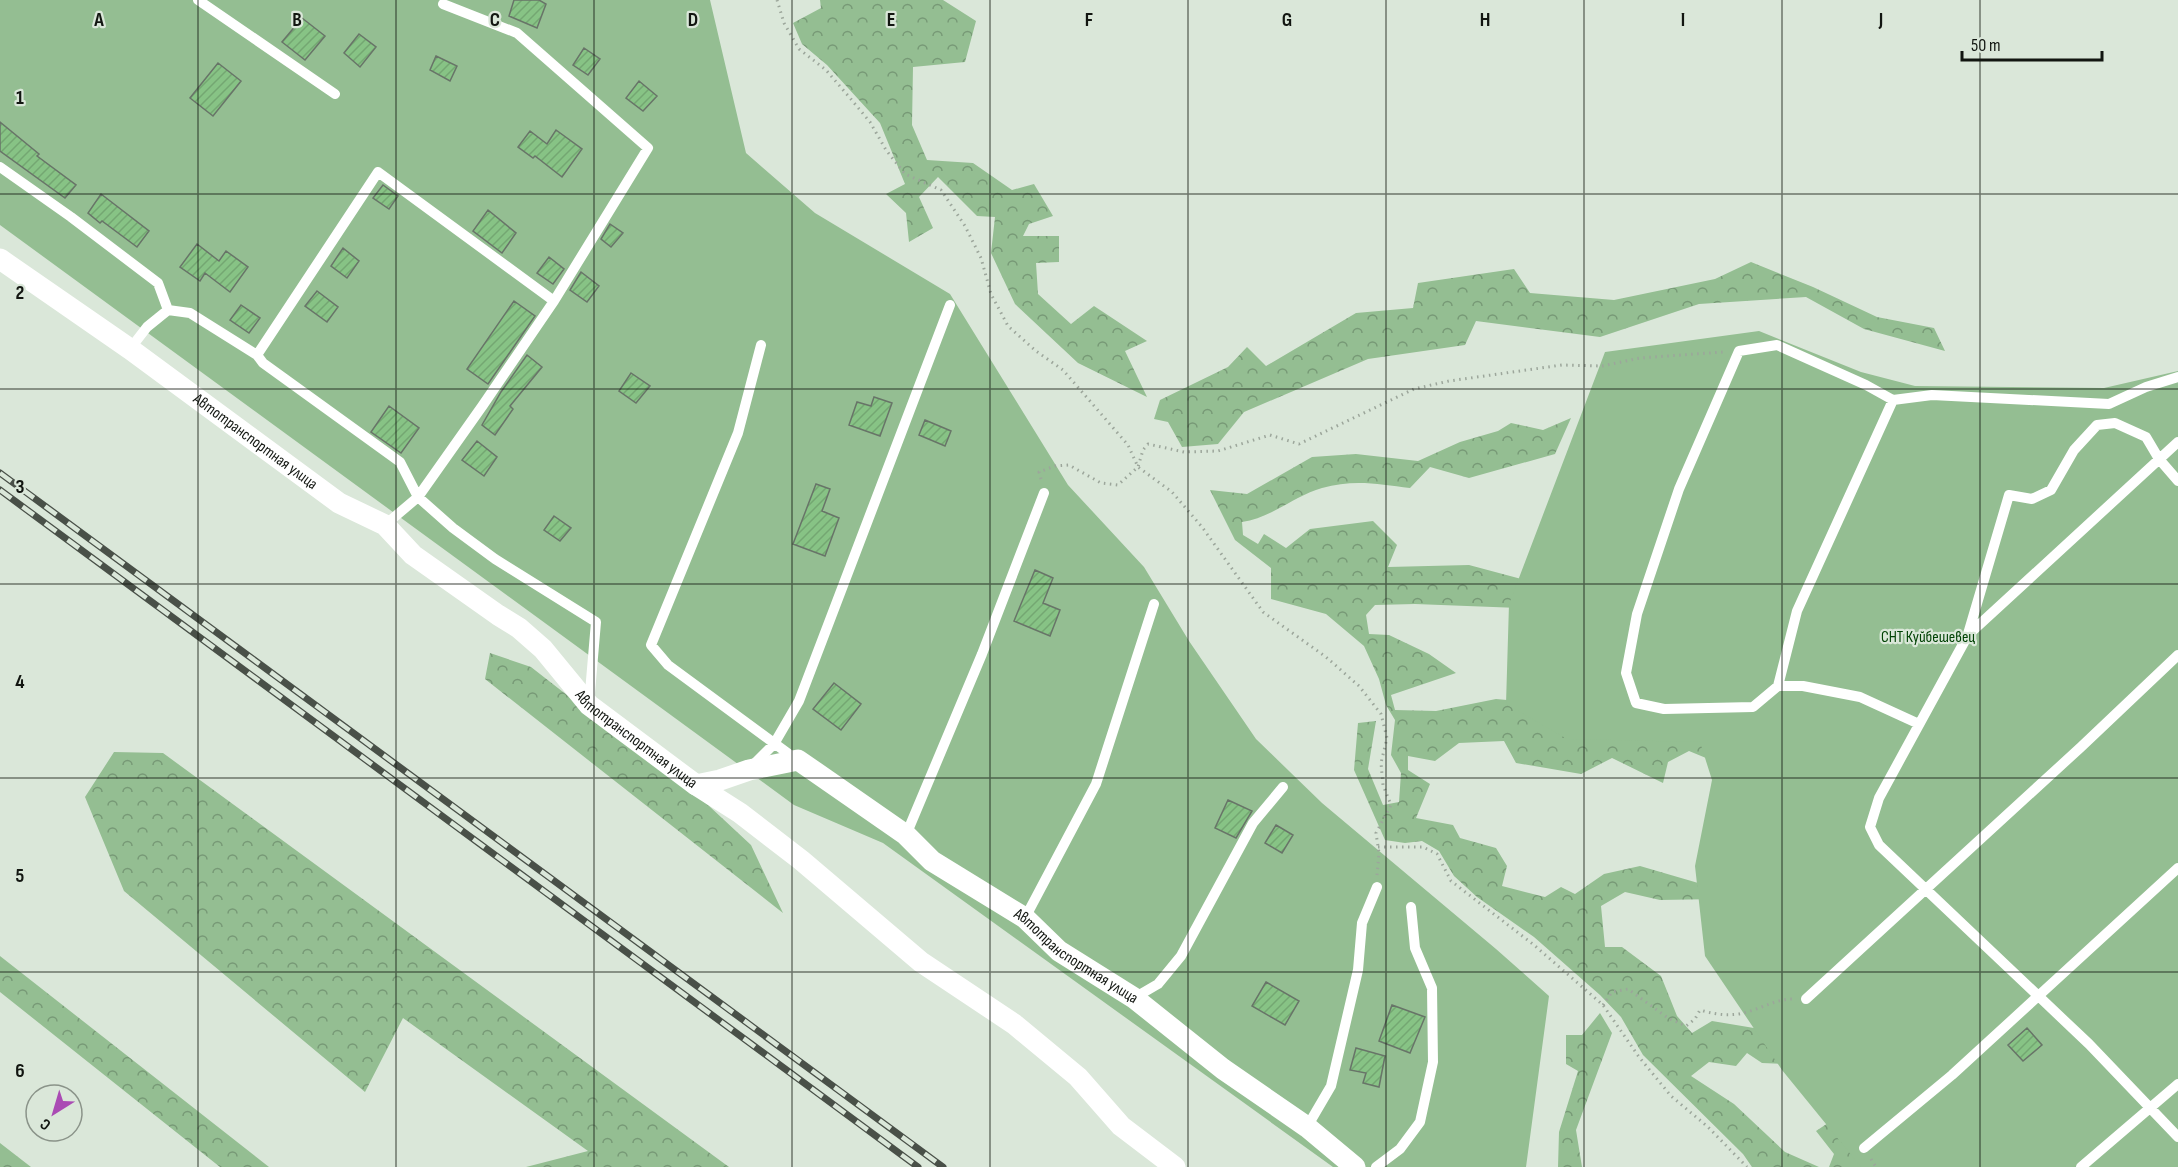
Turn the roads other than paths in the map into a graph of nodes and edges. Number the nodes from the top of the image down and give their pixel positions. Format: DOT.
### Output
graph roads {
  1 [pos="198,0"];
  2 [pos="443,4"];
  3 [pos="335,94"];
  4 [pos="0,167"];
  5 [pos="0,259"];
  6 [pos="554,302"];
  7 [pos="950,304"];
  8 [pos="168,310"];
  9 [pos="760,345"];
  10 [pos="130,349"];
  11 [pos="257,356"];
  12 [pos="2178,377"];
  13 [pos="1893,400"];
  14 [pos="2178,441"];
  15 [pos="2159,459"];
  16 [pos="2178,481"];
  17 [pos="1044,493"];
  18 [pos="418,497"];
  19 [pos="385,525"];
  20 [pos="1155,604"];
  21 [pos="1968,634"];
  22 [pos="2178,655"];
  23 [pos="1778,686"];
  24 [pos="589,705"];
  25 [pos="1919,724"];
  26 [pos="774,744"];
  27 [pos="798,760"];
  28 [pos="749,770"];
  29 [pos="696,784"];
  30 [pos="1283,787"];
  31 [pos="906,835"];
  32 [pos="2178,868"];
  33 [pos="1377,887"];
  34 [pos="1926,889"];
  35 [pos="1412,907"];
  36 [pos="1025,918"];
  37 [pos="2037,995"];
  38 [pos="1134,998"];
  39 [pos="1806,999"];
  40 [pos="2178,1084"];
  41 [pos="2151,1109"];
  42 [pos="1307,1127"];
  43 [pos="2178,1137"];
  44 [pos="1863,1148"];
  45 [pos="1175,1167"];
  46 [pos="1355,1167"];
  47 [pos="1376,1167"];
  48 [pos="2082,1167"];
  1 -- 3 [label="lane"];
  2 -- 6 [label="lane"];
  4 -- 8 [label="lane"];
  5 -- 10 [label="street, Автотранспортная улица"];
  6 -- 11 [label="lane"];
  6 -- 18 [label="lane"];
  7 -- 26 [label="lane"];
  8 -- 10 [label="lane"];
  8 -- 11 [label="lane"];
  9 -- 26 [label="lane"];
  10 -- 19 [label="street, Автотранспортная улица"];
  11 -- 18 [label="lane"];
  12 -- 13 [label="lane"];
  13 -- 23 [label="lane"];
  13 -- 23 [label="lane"];
  14 -- 15 [label="lane"];
  15 -- 16 [label="lane"];
  15 -- 21 [label="lane"];
  15 -- 21 [label="lane"];
  17 -- 31 [label="lane"];
  18 -- 19 [label="lane"];
  18 -- 24 [label="lane"];
  19 -- 24 [label="street, Автотранспортная улица"];
  20 -- 36 [label="lane"];
  21 -- 25 [label="lane"];
  22 -- 34 [label="lane"];
  23 -- 25 [label="lane"];
  24 -- 29 [label="street, Автотранспортная улица"];
  25 -- 34 [label="lane"];
  26 -- 27 [label="lane"];
  26 -- 28 [label="lane"];
  27 -- 28 [label="street, Автотранспортная улица"];
  27 -- 31 [label="street, Автотранспортная улица"];
  28 -- 29 [label="street, Автотранспортная улица"];
  29 -- 45 [label="street"];
  30 -- 38 [label="lane"];
  31 -- 36 [label="street, Автотранспортная улица"];
  32 -- 37 [label="lane"];
  33 -- 42 [label="lane"];
  34 -- 37 [label="lane"];
  34 -- 39 [label="lane"];
  35 -- 47 [label="lane"];
  36 -- 38 [label="street, Автотранспортная улица"];
  37 -- 41 [label="lane"];
  37 -- 44 [label="lane"];
  38 -- 42 [label="street, Автотранспортная улица"];
  40 -- 41 [label="lane"];
  41 -- 43 [label="lane"];
  41 -- 48 [label="lane"];
  42 -- 46 [label="street, Автотранспортная улица"];
}
